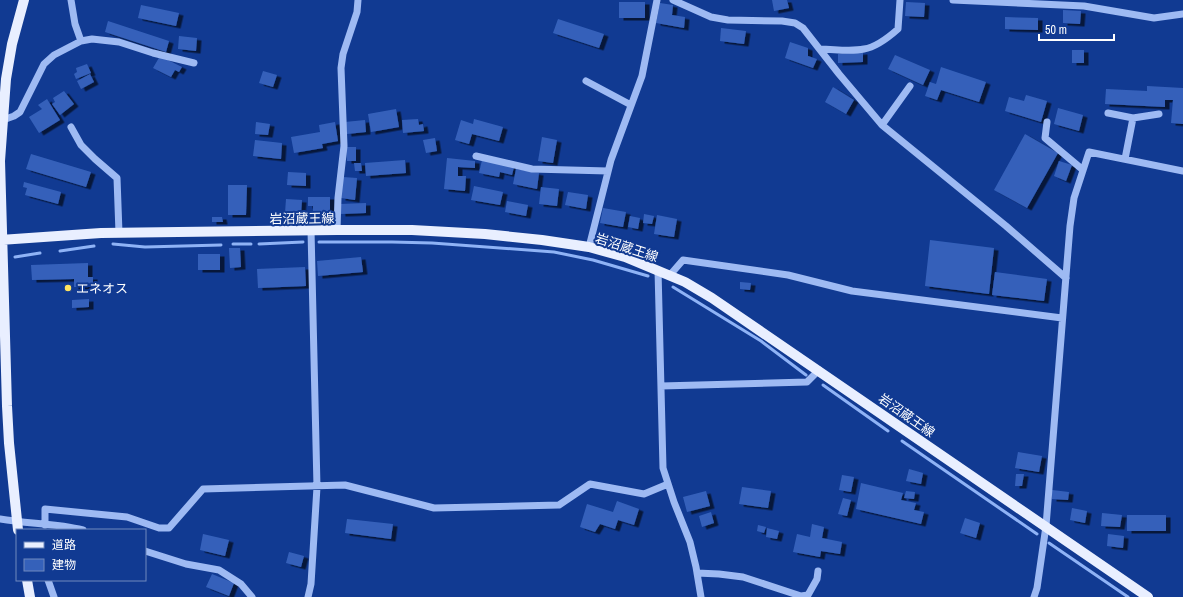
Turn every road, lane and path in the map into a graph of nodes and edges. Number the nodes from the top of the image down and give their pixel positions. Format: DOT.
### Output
graph roads {
  1 [pos="24,0"];
  2 [pos="71,0"];
  3 [pos="358,0"];
  4 [pos="657,0"];
  5 [pos="673,0"];
  6 [pos="900,0"];
  7 [pos="954,0"];
  8 [pos="1084,3"];
  9 [pos="1183,14"];
  10 [pos="81,41"];
  11 [pos="820,49"];
  12 [pos="194,63"];
  13 [pos="3,79"];
  14 [pos="586,80"];
  15 [pos="910,86"];
  16 [pos="631,105"];
  17 [pos="1108,113"];
  18 [pos="1159,114"];
  19 [pos="1132,118"];
  20 [pos="3,120"];
  21 [pos="1047,122"];
  22 [pos="882,125"];
  23 [pos="71,127"];
  24 [pos="476,156"];
  25 [pos="1125,159"];
  26 [pos="1083,170"];
  27 [pos="608,171"];
  28 [pos="1183,171"];
  29 [pos="311,230"];
  30 [pos="337,230"];
  31 [pos="119,233"];
  32 [pos="1,240"];
  33 [pos="589,247"];
  34 [pos="658,270"];
  35 [pos="670,275"];
  36 [pos="1066,278"];
  37 [pos="1062,318"];
  38 [pos="819,370"];
  39 [pos="661,386"];
  40 [pos="3,406"];
  41 [pos="668,484"];
  42 [pos="317,487"];
  43 [pos="0,519"];
  44 [pos="46,525"];
  45 [pos="18,526"];
  46 [pos="1046,526"];
  47 [pos="35,527"];
  48 [pos="79,529"];
  49 [pos="146,551"];
  50 [pos="818,571"];
  51 [pos="697,573"];
  52 [pos="27,581"];
  53 [pos="48,581"];
  54 [pos="30,597"];
  55 [pos="54,597"];
  56 [pos="252,597"];
  57 [pos="308,597"];
  58 [pos="701,597"];
  59 [pos="1034,597"];
  60 [pos="1148,597"];
  1 -- 13 [label="main road"];
  2 -- 10 [label="street"];
  3 -- 30 [label="street"];
  4 -- 16 [label="street"];
  5 -- 11 [label="street"];
  6 -- 11 [label="street"];
  7 -- 8 [label="street"];
  8 -- 9 [label="street"];
  10 -- 12 [label="street"];
  10 -- 20 [label="street"];
  11 -- 22 [label="street"];
  13 -- 20 [label="main road"];
  14 -- 16 [label="street"];
  15 -- 22 [label="street"];
  16 -- 27 [label="street"];
  17 -- 19 [label="street"];
  18 -- 19 [label="street"];
  19 -- 25 [label="street"];
  20 -- 32 [label="main road"];
  21 -- 26 [label="street"];
  22 -- 36 [label="street"];
  23 -- 31 [label="street"];
  24 -- 27 [label="street"];
  25 -- 26 [label="street"];
  25 -- 28 [label="street"];
  26 -- 36 [label="street"];
  27 -- 33 [label="street"];
  29 -- 30 [label="main road, 岩沼蔵王線"];
  29 -- 31 [label="main road, 岩沼蔵王線"];
  29 -- 42 [label="street"];
  30 -- 33 [label="main road, 岩沼蔵王線"];
  31 -- 32 [label="main road, 岩沼蔵王線"];
  32 -- 40 [label="main road"];
  33 -- 34 [label="main road, 岩沼蔵王線"];
  34 -- 35 [label="main road, 岩沼蔵王線"];
  34 -- 39 [label="street"];
  35 -- 37 [label="street"];
  35 -- 38 [label="main road, 岩沼蔵王線"];
  36 -- 37 [label="street"];
  37 -- 46 [label="street"];
  38 -- 39 [label="street"];
  38 -- 46 [label="main road, 岩沼蔵王線"];
  39 -- 41 [label="street"];
  40 -- 45 [label="main road"];
  41 -- 42 [label="street"];
  41 -- 51 [label="street"];
  42 -- 44 [label="street"];
  42 -- 57 [label="street"];
  43 -- 45 [label="street"];
  44 -- 47 [label="street"];
  44 -- 48 [label="street"];
  45 -- 47 [label="street"];
  46 -- 59 [label="street"];
  46 -- 60 [label="main road, 岩沼蔵王線"];
  49 -- 56 [label="street"];
  50 -- 51 [label="street"];
  51 -- 58 [label="street"];
  52 -- 54 [label="main road"];
  53 -- 55 [label="street"];
}
